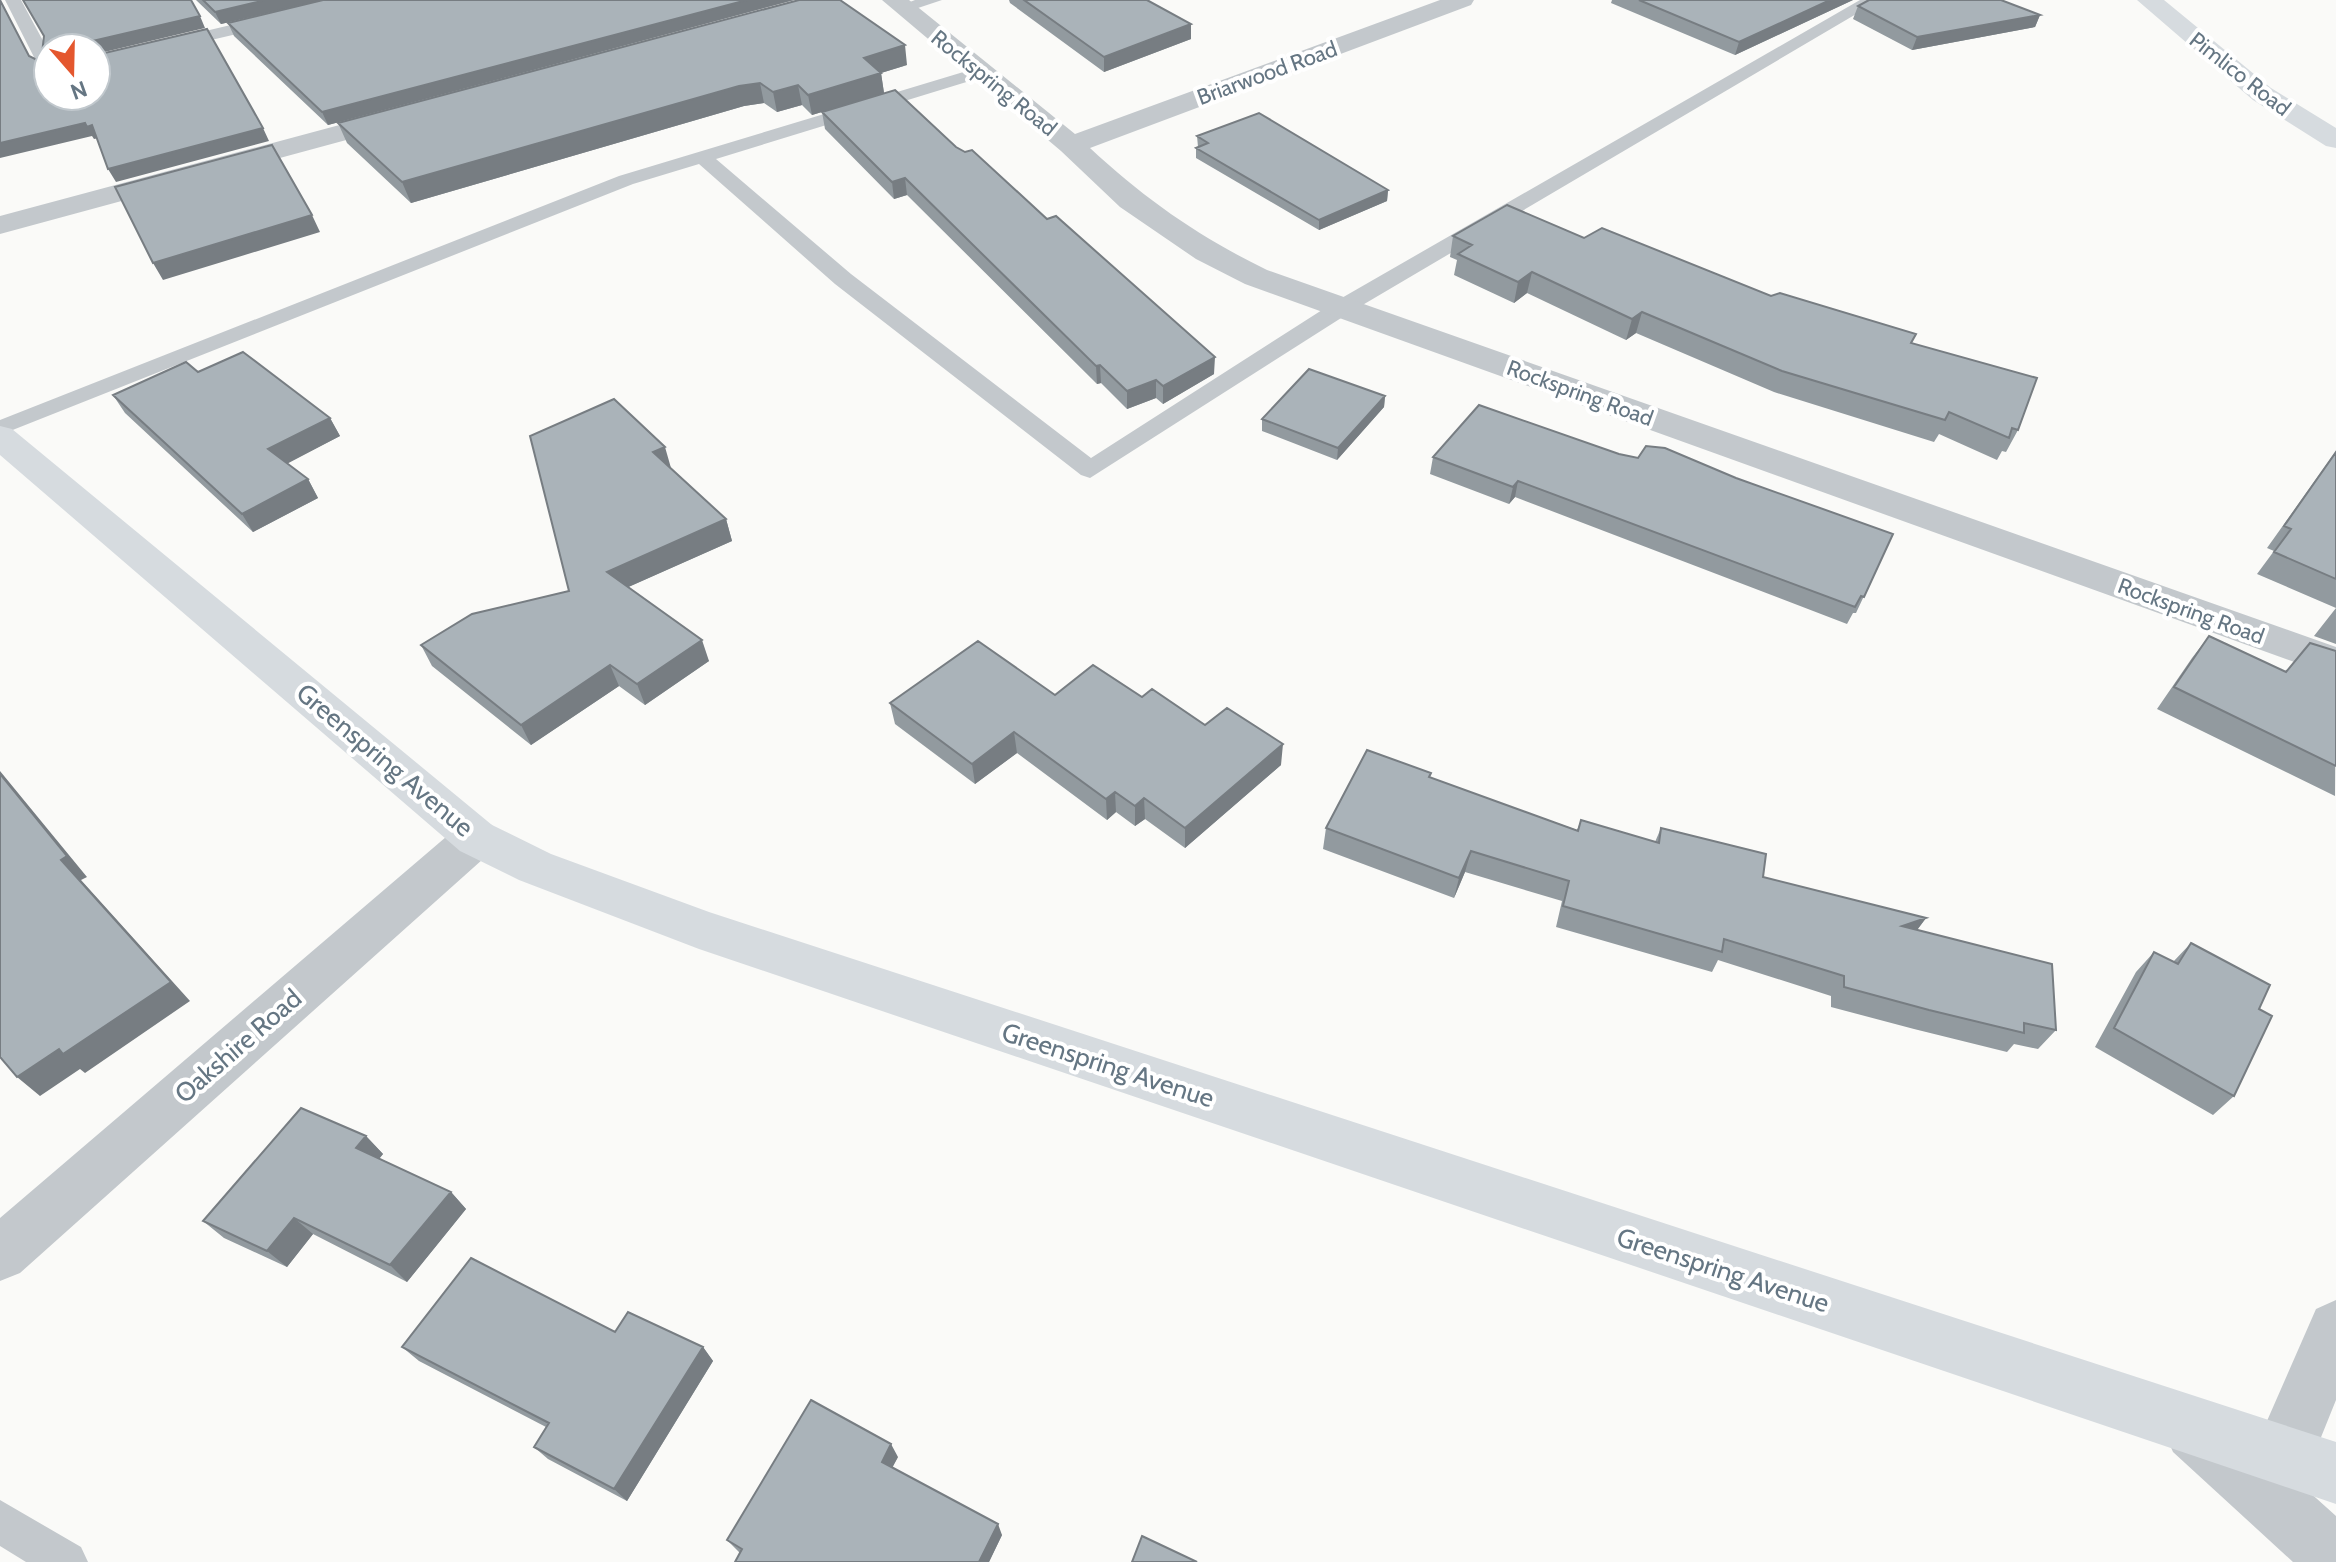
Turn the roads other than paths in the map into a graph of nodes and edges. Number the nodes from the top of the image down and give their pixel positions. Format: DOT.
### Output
graph roads {
  1 [pos="13,0"];
  2 [pos="934,0"];
  3 [pos="1462,0"];
  4 [pos="1872,0"];
  5 [pos="2149,0"];
  6 [pos="898,4"];
  7 [pos="280,18"];
  8 [pos="32,36"];
  9 [pos="112,58"];
  10 [pos="980,72"];
  11 [pos="417,113"];
  12 [pos="2336,140"];
  13 [pos="1071,145"];
  14 [pos="702,156"];
  15 [pos="0,225"];
  16 [pos="1341,308"];
  17 [pos="0,428"];
  18 [pos="0,437"];
  19 [pos="2336,662"];
  20 [pos="476,838"];
  21 [pos="0,1254"];
  22 [pos="2336,1329"];
  23 [pos="2187,1424"];
  24 [pos="2309,1464"];
  25 [pos="0,1521"];
  26 [pos="2336,1558"];
  27 [pos="66,1562"];
  1 -- 8 [label="lane"];
  2 -- 6 [label="lane"];
  3 -- 13 [label="street, Briarwood Road"];
  4 -- 16 [label="lane"];
  5 -- 12 [label="main road, Pimlico Road"];
  6 -- 10 [label="street, Rockspring Road"];
  7 -- 9 [label="lane"];
  10 -- 13 [label="street, Rockspring Road"];
  10 -- 14 [label="lane"];
  11 -- 15 [label="street"];
  13 -- 16 [label="street, Rockspring Road"];
  14 -- 16 [label="lane"];
  14 -- 17 [label="lane"];
  16 -- 19 [label="street, Rockspring Road"];
  18 -- 20 [label="main road, Greenspring Avenue"];
  20 -- 21 [label="street, Oakshire Road"];
  20 -- 23 [label="main road, Greenspring Avenue"];
  22 -- 24 [label="street"];
  23 -- 24 [label="main road, Greenspring Avenue"];
  23 -- 26 [label="street"];
  25 -- 27 [label="lane"];
}
